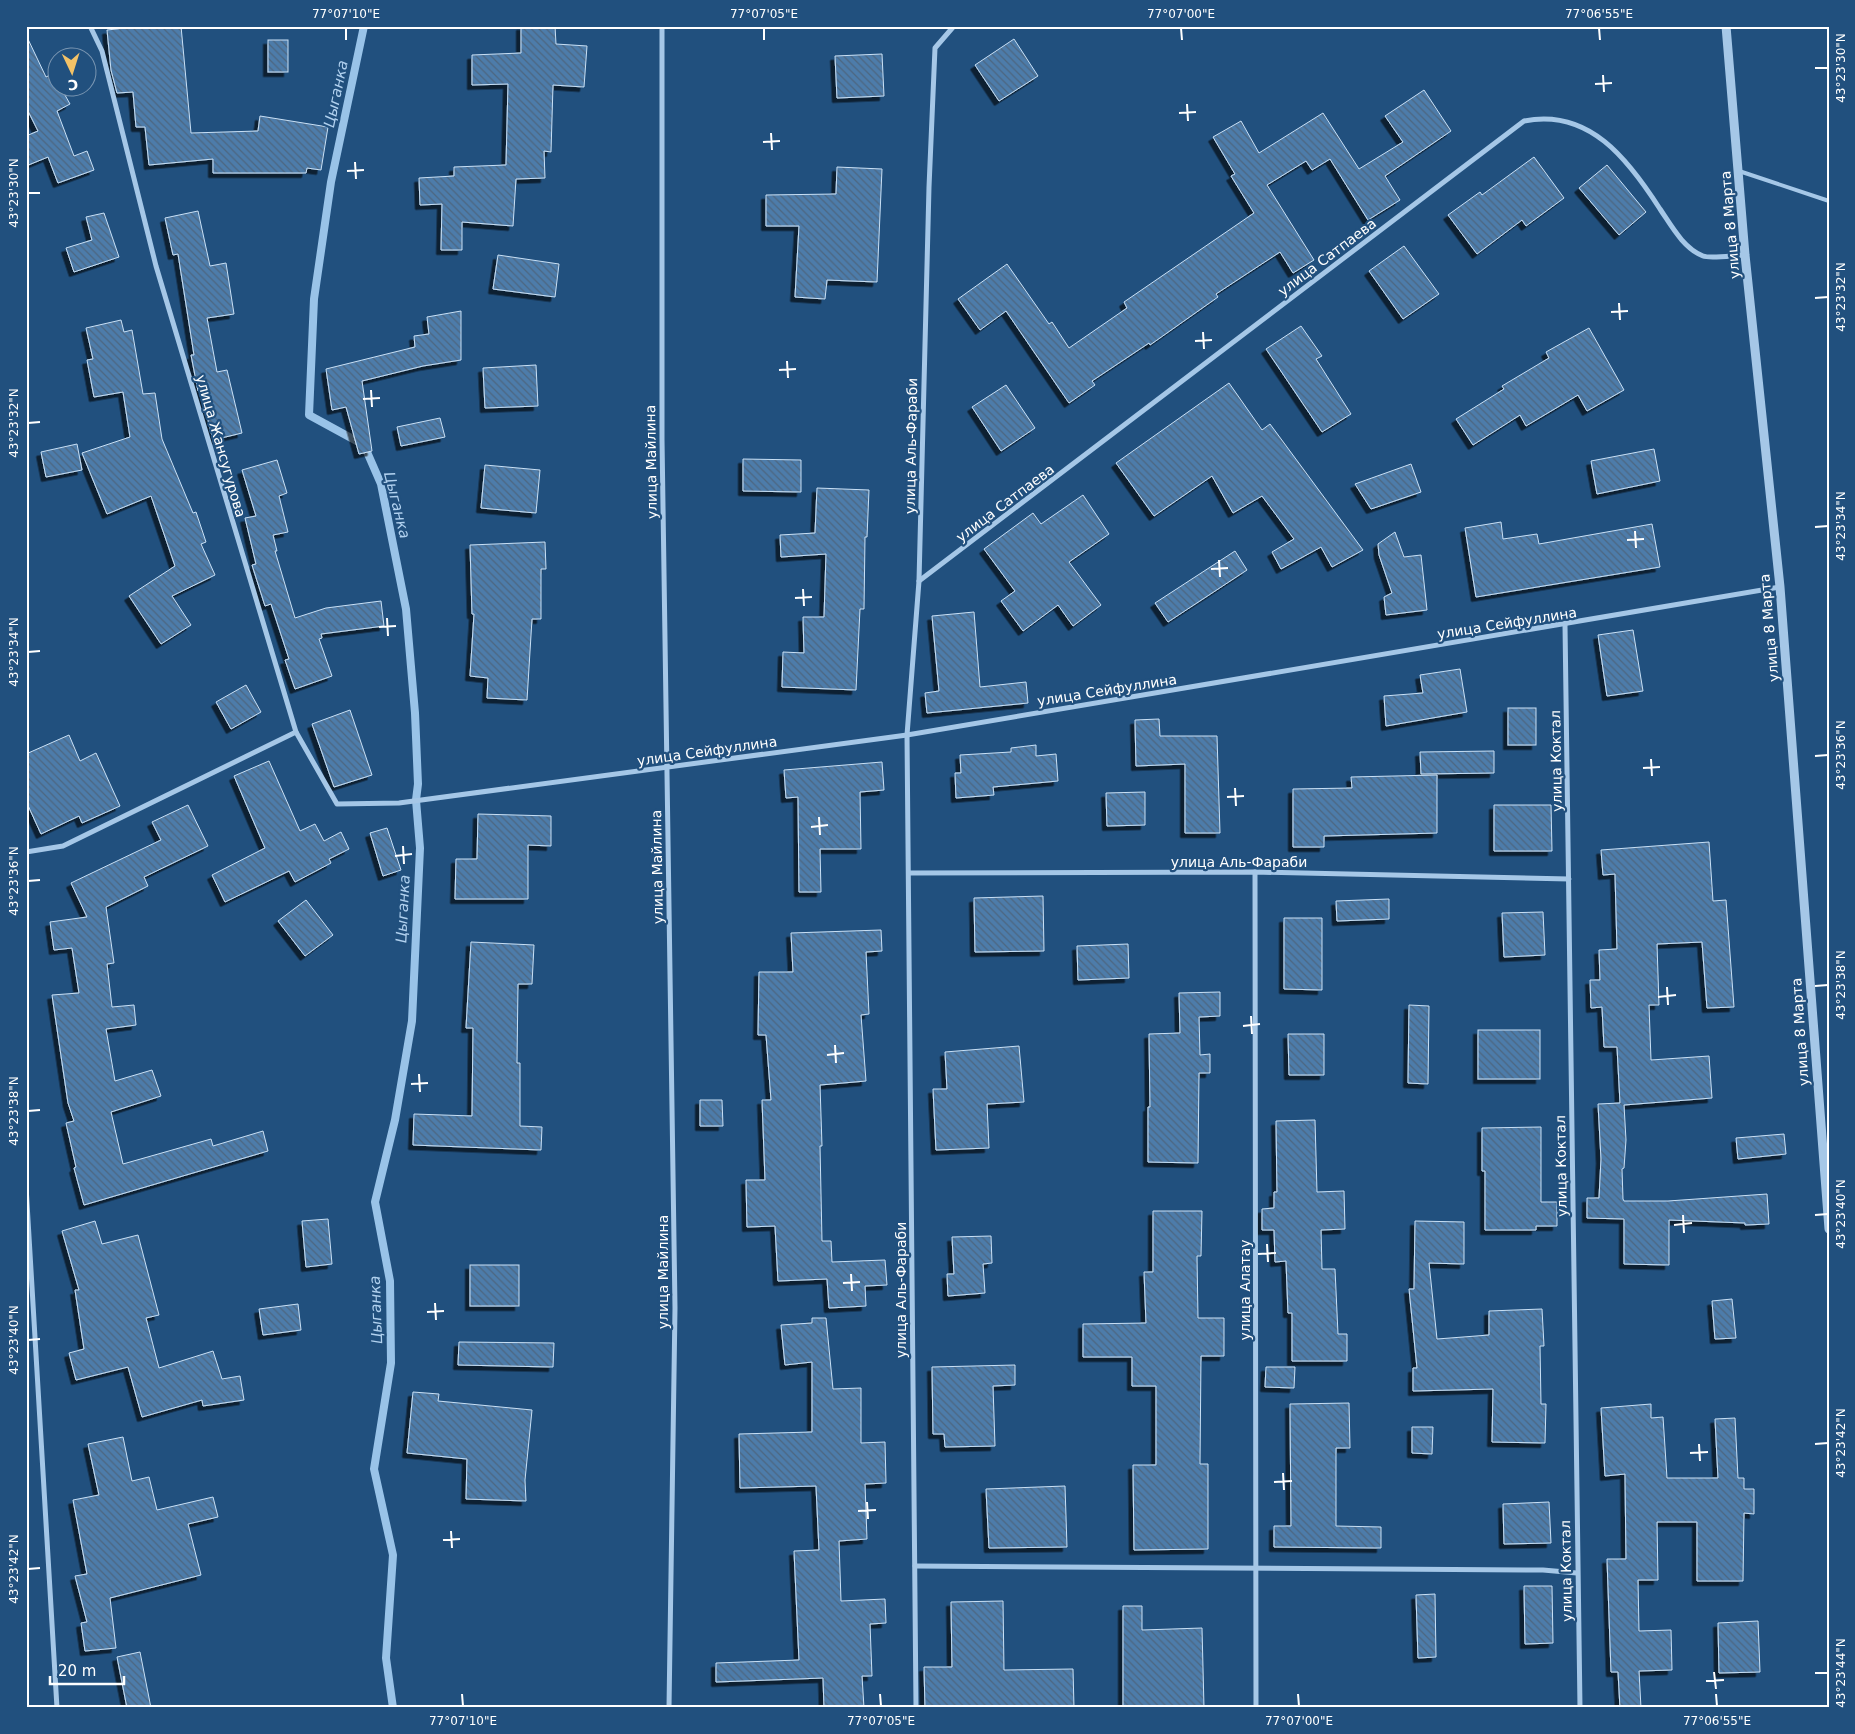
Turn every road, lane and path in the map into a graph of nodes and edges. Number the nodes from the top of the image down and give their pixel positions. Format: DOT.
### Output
graph roads {
  1 [pos="90,26"];
  2 [pos="662,26"];
  3 [pos="954,26"];
  4 [pos="1726,26"];
  5 [pos="1739,171"];
  6 [pos="1829,202"];
  7 [pos="1745,255"];
  8 [pos="920,582"];
  9 [pos="1780,587"];
  10 [pos="1565,625"];
  11 [pos="296,732"];
  12 [pos="907,735"];
  13 [pos="667,768"];
  14 [pos="399,803"];
  15 [pos="26,852"];
  16 [pos="1255,872"];
  17 [pos="908,873"];
  18 [pos="1569,879"];
  19 [pos="26,1186"];
  20 [pos="27,1202"];
  21 [pos="1829,1229"];
  22 [pos="915,1566"];
  23 [pos="1257,1570"];
  24 [pos="1578,1573"];
  25 [pos="57,1708"];
  26 [pos="669,1708"];
  27 [pos="916,1708"];
  28 [pos="1256,1708"];
  29 [pos="1580,1708"];
  1 -- 11 [label="street, улица Жансугурова"];
  2 -- 13 [label="street, улица Майлина"];
  3 -- 8 [label="street, улица Аль-Фараби"];
  4 -- 5 [label="street, улица 8 Марта"];
  5 -- 6 [label="lane"];
  5 -- 7 [label="street, улица 8 Марта"];
  7 -- 8 [label="street, улица Сатпаева"];
  7 -- 9 [label="street, улица 8 Марта"];
  8 -- 12 [label="street, улица Аль-Фараби"];
  9 -- 10 [label="street, улица Сейфуллина"];
  9 -- 21 [label="street, улица 8 Марта"];
  10 -- 12 [label="street, улица Сейфуллина"];
  10 -- 18 [label="street, улица Коктал"];
  11 -- 14 [label="street, улица Жансугурова"];
  11 -- 15 [label="street"];
  12 -- 13 [label="street, улица Сейфуллина"];
  12 -- 17 [label="street, улица Аль-Фараби"];
  13 -- 14 [label="street, улица Сейфуллина"];
  13 -- 26 [label="street, улица Майлина"];
  16 -- 17 [label="street, улица Аль-Фараби"];
  16 -- 18 [label="street, улица Аль-Фараби"];
  16 -- 23 [label="street, улица Алатау"];
  17 -- 22 [label="street, улица Аль-Фараби"];
  18 -- 24 [label="street, улица Коктал"];
  19 -- 20 [label="street"];
  20 -- 25 [label="street"];
  22 -- 23 [label="street"];
  22 -- 27 [label="street, улица Аль-Фараби"];
  23 -- 24 [label="street"];
  23 -- 28 [label="street, улица Алатау"];
  24 -- 29 [label="street, улица Коктал"];
}
